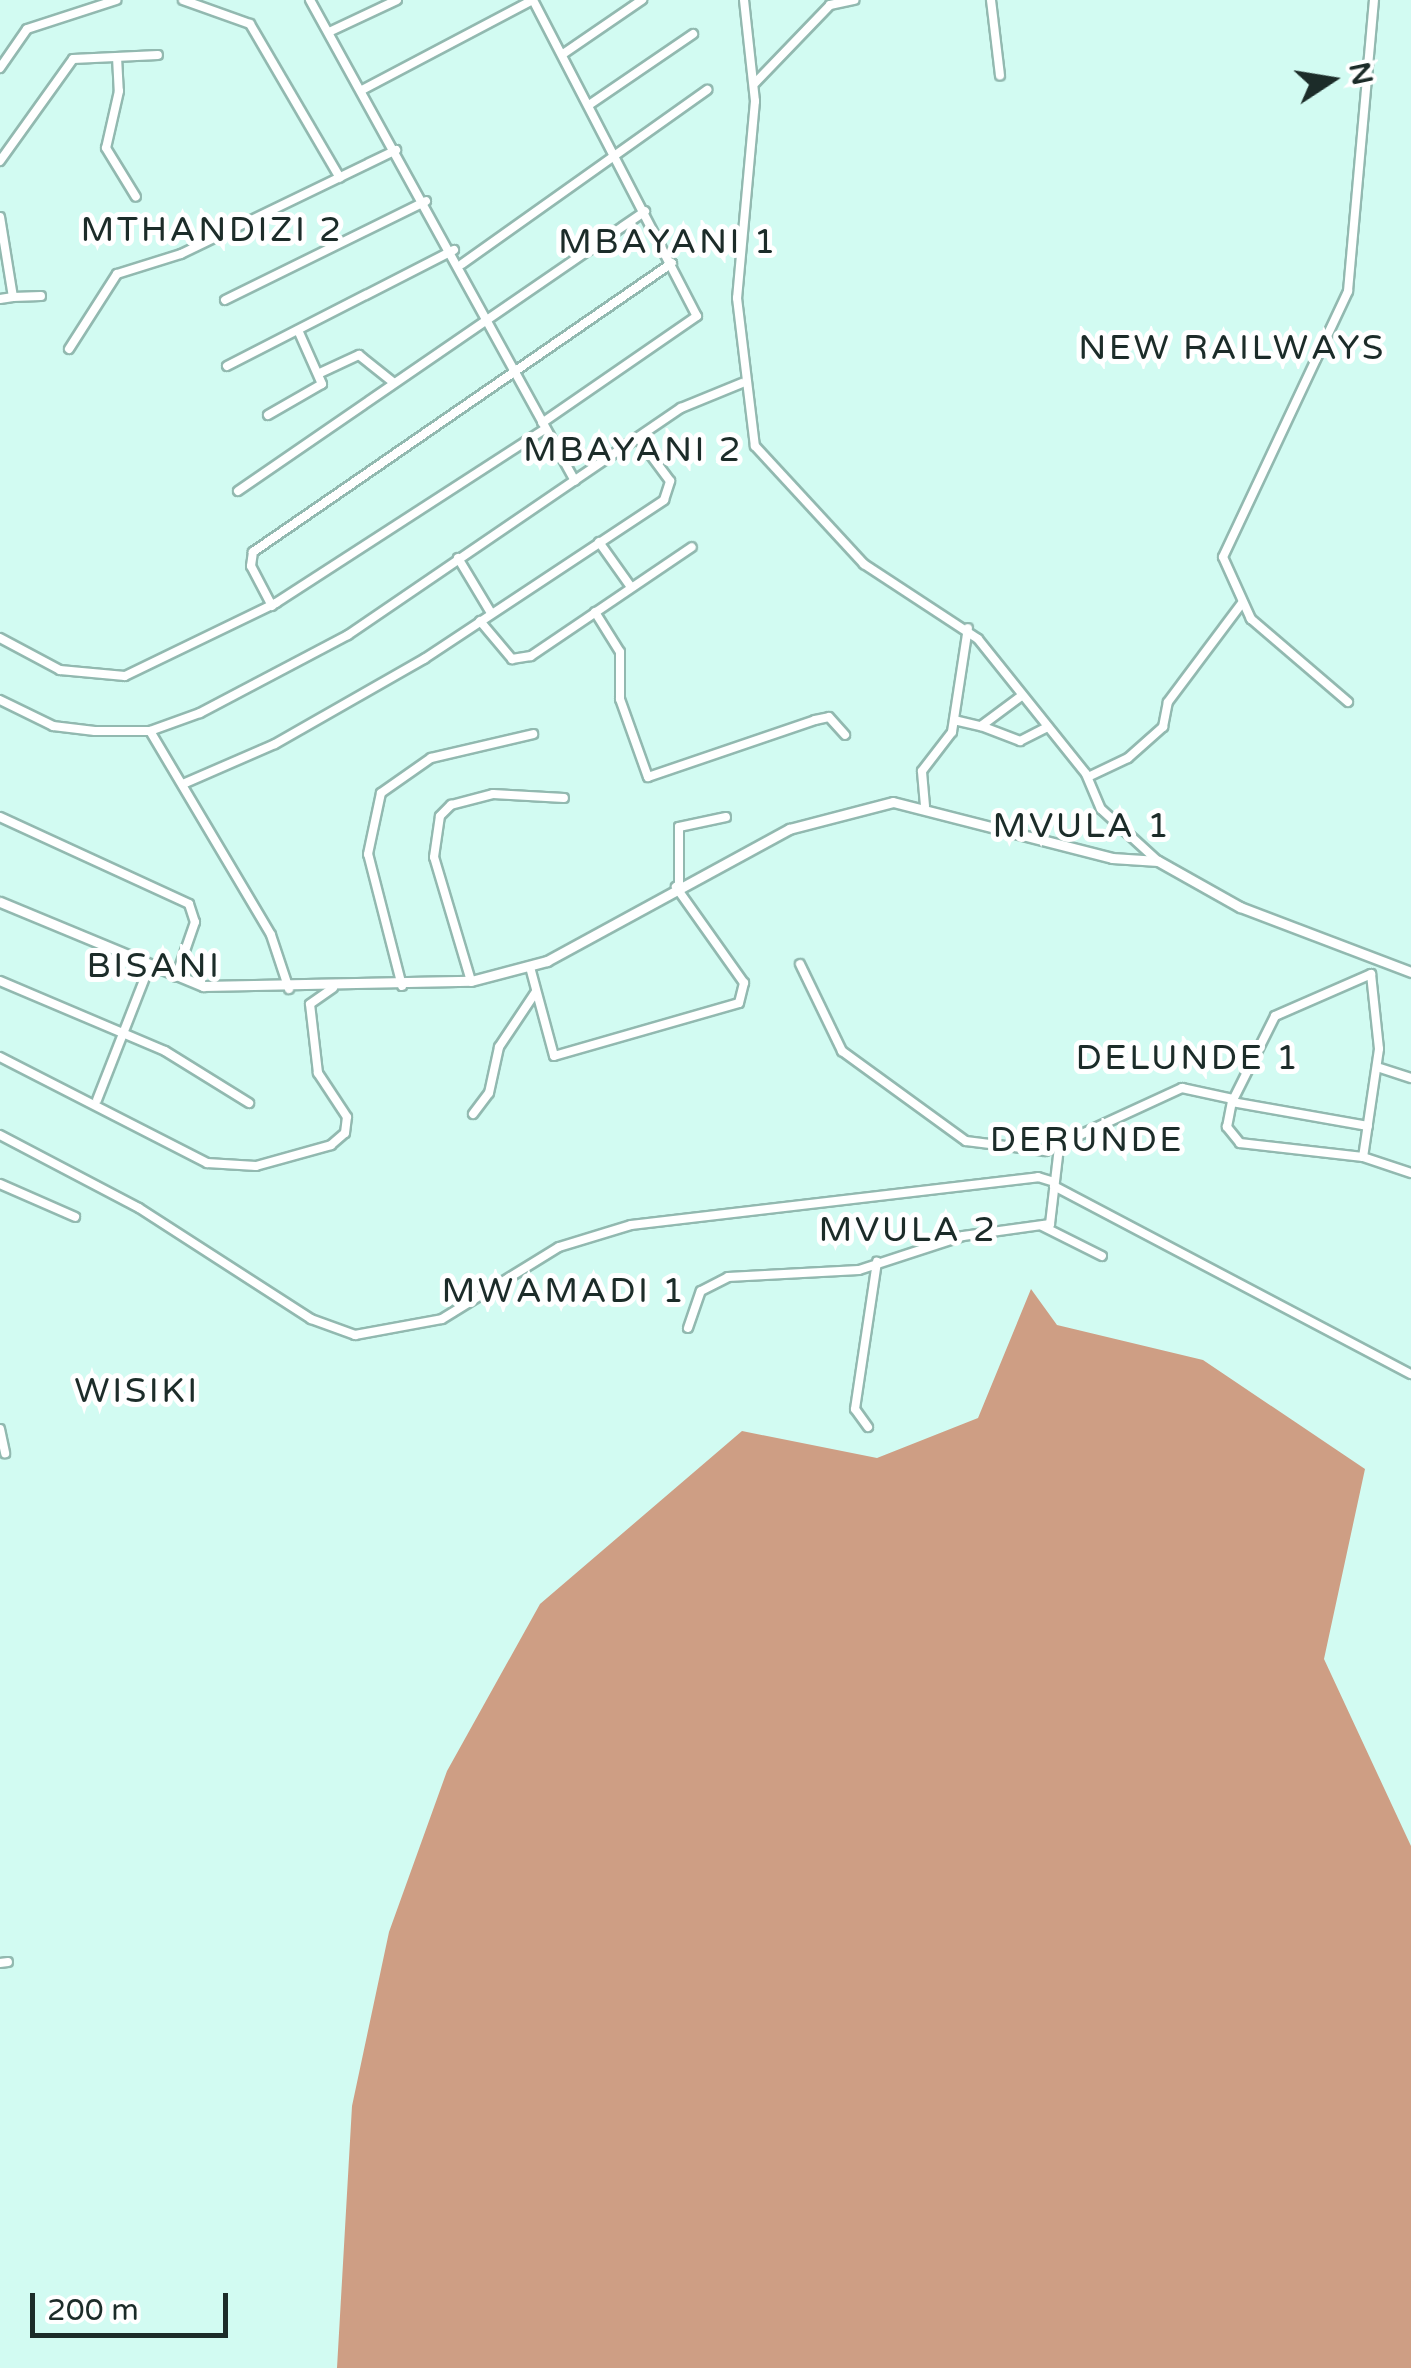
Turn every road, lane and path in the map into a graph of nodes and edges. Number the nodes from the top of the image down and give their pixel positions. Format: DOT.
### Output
graph roads {
  1 [pos="116,0"];
  2 [pos="183,0"];
  3 [pos="310,0"];
  4 [pos="396,0"];
  5 [pos="533,0"];
  6 [pos="642,0"];
  7 [pos="744,0"];
  8 [pos="854,0"];
  9 [pos="991,0"];
  10 [pos="1374,0"];
  11 [pos="329,32"];
  12 [pos="693,34"];
  13 [pos="564,54"];
  14 [pos="158,55"];
  15 [pos="117,56"];
  16 [pos="0,68"];
  17 [pos="1000,75"];
  18 [pos="755,82"];
  19 [pos="362,90"];
  20 [pos="707,90"];
  21 [pos="589,105"];
  22 [pos="396,150"];
  23 [pos="616,156"];
  24 [pos="0,161"];
  25 [pos="340,178"];
  26 [pos="136,197"];
  27 [pos="426,201"];
  28 [pos="645,212"];
  29 [pos="0,217"];
  30 [pos="454,250"];
  31 [pos="462,264"];
  32 [pos="672,264"];
  33 [pos="41,296"];
  34 [pos="13,297"];
  35 [pos="0,299"];
  36 [pos="224,300"];
  37 [pos="489,318"];
  38 [pos="298,330"];
  39 [pos="69,350"];
  40 [pos="227,366"];
  41 [pos="320,373"];
  42 [pos="517,373"];
  43 [pos="393,382"];
  44 [pos="742,382"];
  45 [pos="268,414"];
  46 [pos="544,426"];
  47 [pos="638,438"];
  48 [pos="575,481"];
  49 [pos="238,491"];
  50 [pos="599,542"];
  51 [pos="692,547"];
  52 [pos="458,558"];
  53 [pos="631,587"];
  54 [pos="1242,604"];
  55 [pos="272,606"];
  56 [pos="596,612"];
  57 [pos="491,613"];
  58 [pos="480,621"];
  59 [pos="968,628"];
  60 [pos="0,638"];
  61 [pos="1020,697"];
  62 [pos="0,700"];
  63 [pos="1348,702"];
  64 [pos="954,720"];
  65 [pos="980,726"];
  66 [pos="1046,728"];
  67 [pos="150,731"];
  68 [pos="533,734"];
  69 [pos="845,736"];
  70 [pos="1088,776"];
  71 [pos="183,784"];
  72 [pos="564,798"];
  73 [pos="926,806"];
  74 [pos="0,816"];
  75 [pos="726,817"];
  76 [pos="1158,861"];
  77 [pos="678,886"];
  78 [pos="0,902"];
  79 [pos="1376,959"];
  80 [pos="800,964"];
  81 [pos="150,966"];
  82 [pos="530,968"];
  83 [pos="1411,972"];
  84 [pos="1370,974"];
  85 [pos="176,977"];
  86 [pos="0,980"];
  87 [pos="472,981"];
  88 [pos="402,986"];
  89 [pos="333,988"];
  90 [pos="289,989"];
  91 [pos="535,994"];
  92 [pos="124,1035"];
  93 [pos="0,1056"];
  94 [pos="1377,1067"];
  95 [pos="1411,1078"];
  96 [pos="97,1100"];
  97 [pos="1232,1101"];
  98 [pos="249,1103"];
  99 [pos="474,1114"];
  100 [pos="1368,1126"];
  101 [pos="0,1135"];
  102 [pos="1059,1147"];
  103 [pos="1363,1158"];
  104 [pos="1411,1173"];
  105 [pos="0,1184"];
  106 [pos="1054,1184"];
  107 [pos="75,1218"];
  108 [pos="1042,1226"];
  109 [pos="1102,1256"];
  110 [pos="878,1262"];
  111 [pos="688,1328"];
  112 [pos="1411,1374"];
  113 [pos="868,1427"];
  114 [pos="0,1429"];
  115 [pos="5,1452"];
  1 -- 16 [label="street"];
  2 -- 25 [label="street"];
  3 -- 11 [label="street"];
  4 -- 11 [label="street"];
  5 -- 13 [label="street"];
  5 -- 19 [label="street"];
  6 -- 13 [label="street"];
  7 -- 18 [label="street"];
  8 -- 18 [label="street"];
  9 -- 17 [label="street"];
  10 -- 54 [label="street"];
  11 -- 19 [label="street"];
  12 -- 21 [label="street"];
  13 -- 21 [label="street"];
  14 -- 15 [label="street"];
  15 -- 24 [label="street"];
  15 -- 26 [label="street"];
  18 -- 44 [label="street"];
  19 -- 22 [label="street"];
  20 -- 23 [label="street"];
  21 -- 23 [label="street"];
  22 -- 25 [label="street"];
  22 -- 27 [label="street"];
  23 -- 28 [label="street"];
  23 -- 31 [label="street"];
  25 -- 39 [label="street"];
  27 -- 30 [label="street"];
  27 -- 36 [label="street"];
  28 -- 32 [label="street"];
  28 -- 37 [label="street"];
  29 -- 34 [label="street"];
  30 -- 31 [label="street"];
  30 -- 38 [label="street"];
  31 -- 37 [label="street"];
  32 -- 42 [label="street"];
  32 -- 46 [label="street"];
  33 -- 34 [label="street"];
  34 -- 35 [label="street"];
  37 -- 42 [label="street"];
  37 -- 43 [label="street"];
  38 -- 40 [label="street"];
  38 -- 41 [label="street"];
  41 -- 43 [label="street"];
  41 -- 45 [label="street"];
  42 -- 46 [label="street"];
  42 -- 55 [label="street"];
  43 -- 49 [label="street"];
  44 -- 47 [label="street"];
  44 -- 59 [label="street"];
  46 -- 48 [label="street"];
  46 -- 55 [label="street"];
  47 -- 48 [label="street"];
  47 -- 50 [label="street"];
  48 -- 52 [label="street"];
  50 -- 53 [label="street"];
  50 -- 57 [label="street"];
  51 -- 53 [label="street"];
  52 -- 57 [label="street"];
  52 -- 67 [label="street"];
  53 -- 56 [label="street"];
  54 -- 63 [label="street"];
  54 -- 70 [label="street"];
  55 -- 60 [label="street"];
  56 -- 58 [label="street"];
  56 -- 69 [label="street"];
  57 -- 58 [label="street"];
  58 -- 71 [label="street"];
  59 -- 61 [label="street"];
  59 -- 64 [label="street"];
  61 -- 65 [label="street"];
  61 -- 66 [label="street"];
  62 -- 67 [label="street"];
  64 -- 65 [label="street"];
  64 -- 73 [label="street"];
  65 -- 66 [label="street"];
  66 -- 70 [label="street"];
  67 -- 71 [label="street"];
  68 -- 88 [label="street"];
  70 -- 76 [label="street"];
  71 -- 90 [label="street"];
  72 -- 87 [label="street"];
  73 -- 76 [label="street"];
  73 -- 77 [label="street"];
  74 -- 85 [label="street"];
  75 -- 77 [label="street"];
  76 -- 79 [label="street"];
  77 -- 82 [label="street"];
  77 -- 91 [label="street"];
  78 -- 81 [label="street"];
  79 -- 83 [label="street"];
  79 -- 84 [label="street"];
  80 -- 102 [label="street"];
  81 -- 85 [label="street"];
  81 -- 92 [label="street"];
  82 -- 87 [label="street"];
  82 -- 91 [label="street"];
  84 -- 94 [label="street"];
  84 -- 97 [label="street"];
  85 -- 90 [label="street"];
  86 -- 92 [label="street"];
  87 -- 88 [label="street"];
  88 -- 89 [label="street"];
  89 -- 90 [label="street"];
  89 -- 96 [label="street"];
  91 -- 99 [label="street"];
  92 -- 96 [label="street"];
  92 -- 98 [label="street"];
  93 -- 96 [label="street"];
  94 -- 95 [label="street"];
  94 -- 100 [label="street"];
  97 -- 100 [label="street"];
  97 -- 102 [label="street"];
  97 -- 103 [label="street"];
  100 -- 103 [label="street"];
  101 -- 106 [label="street"];
  102 -- 106 [label="street"];
  103 -- 104 [label="street"];
  105 -- 107 [label="street"];
  106 -- 108 [label="street"];
  106 -- 112 [label="street"];
  108 -- 109 [label="street"];
  108 -- 110 [label="street"];
  110 -- 111 [label="street"];
  110 -- 113 [label="street"];
  114 -- 115 [label="street"];
}
